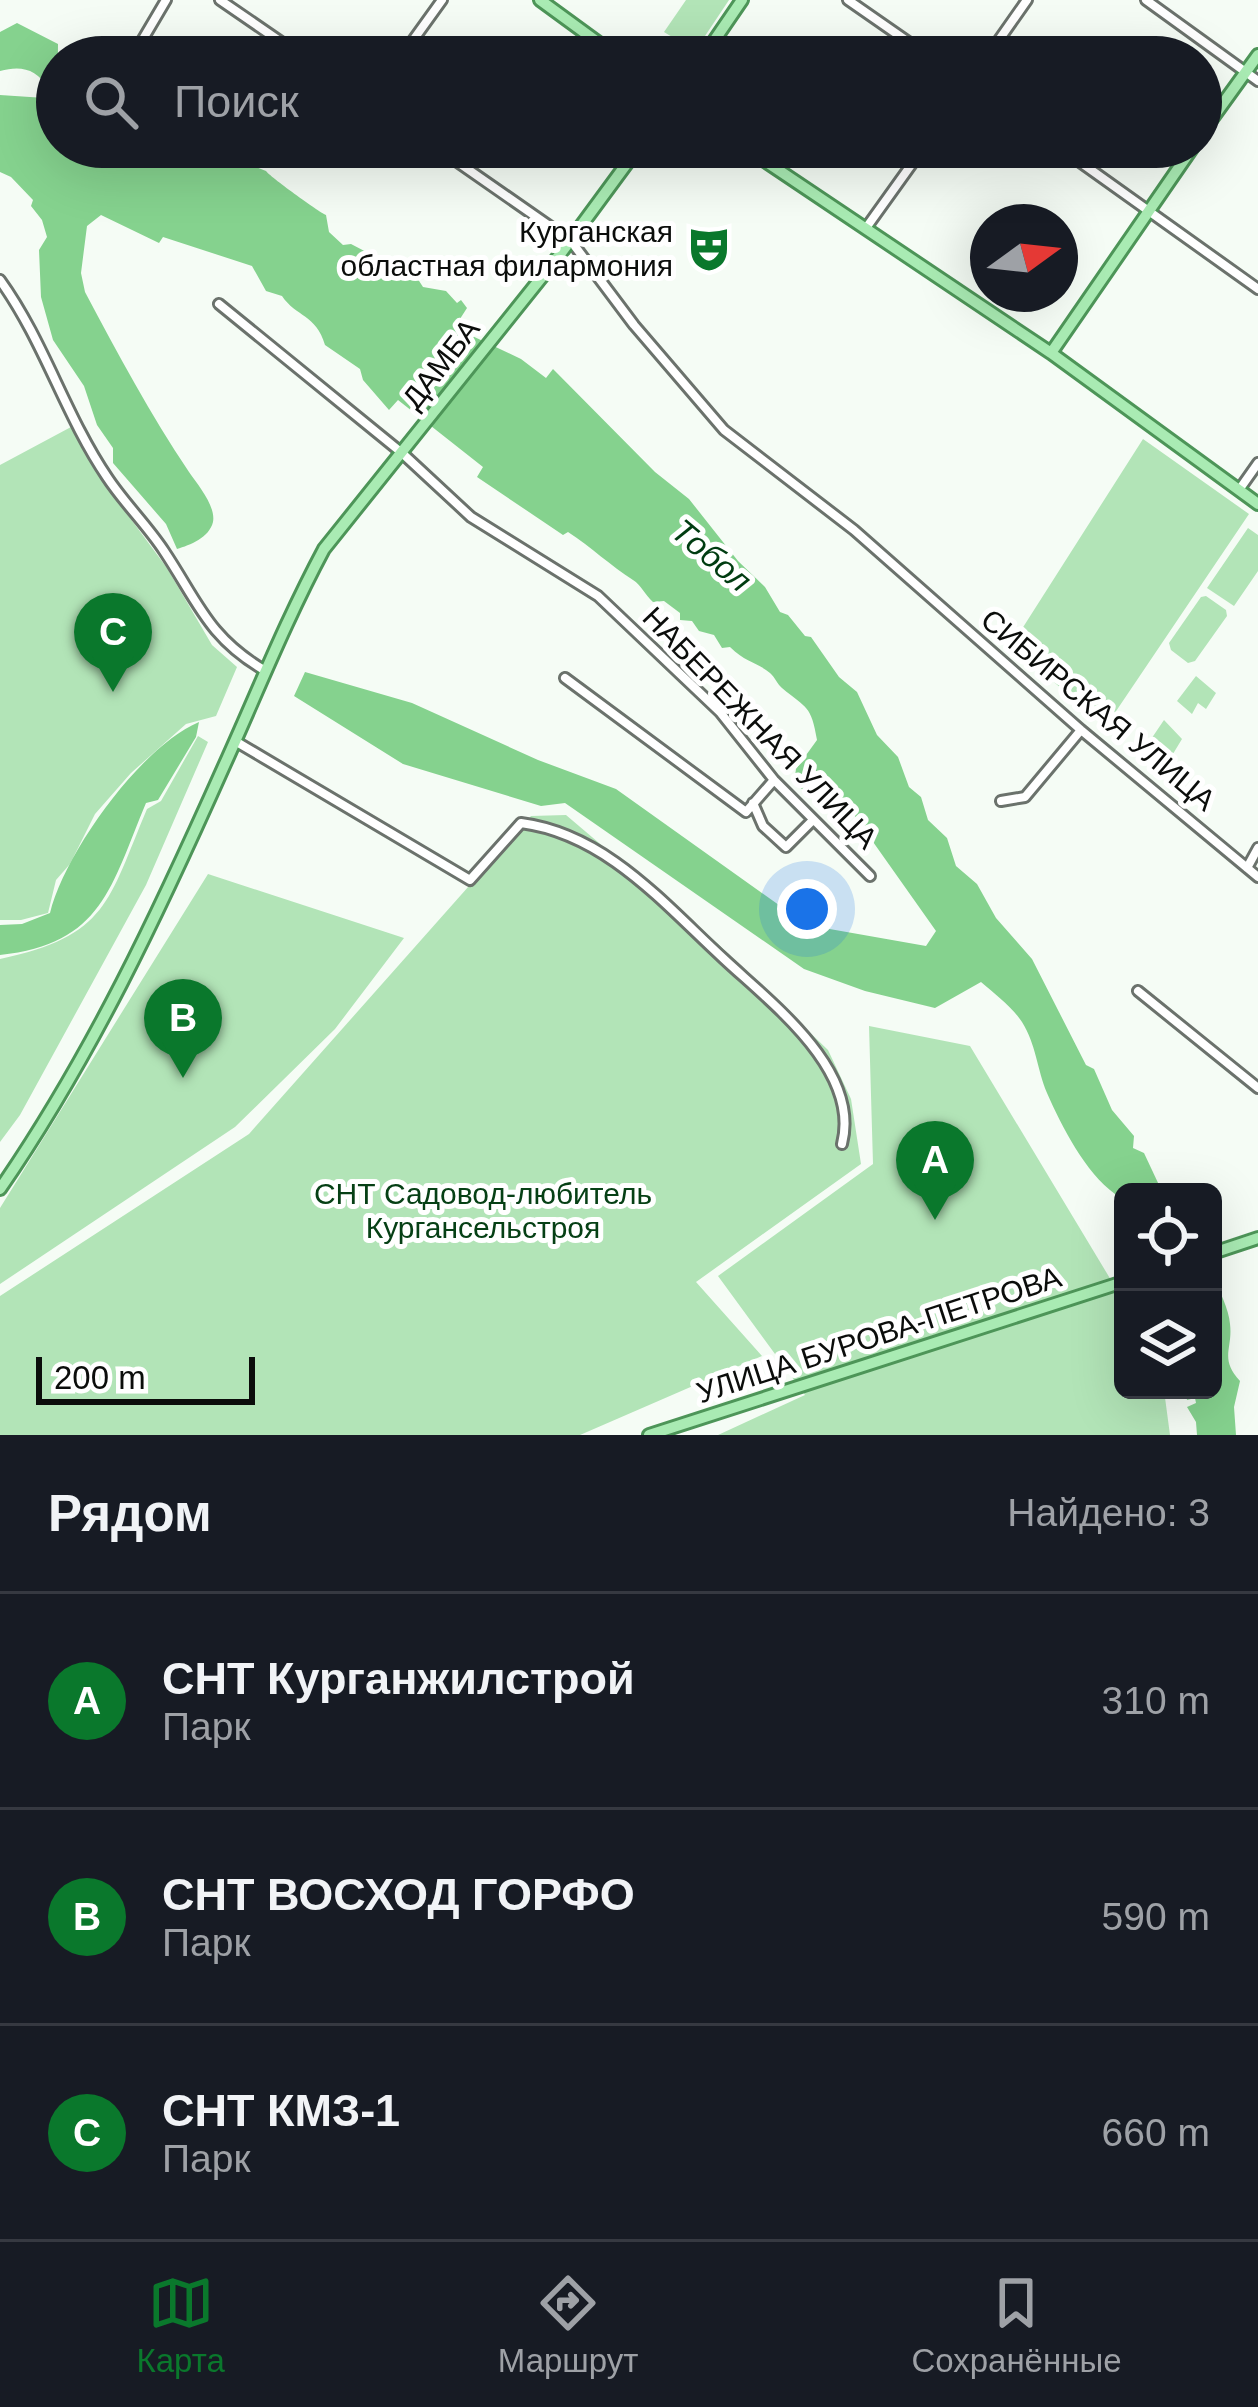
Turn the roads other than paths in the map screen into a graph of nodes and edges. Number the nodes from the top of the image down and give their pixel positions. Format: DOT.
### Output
graph roads {
  1 [pos="166,0"];
  2 [pos="220,0"];
  3 [pos="442,0"];
  4 [pos="540,0"];
  5 [pos="742,0"];
  6 [pos="848,0"];
  7 [pos="1027,0"];
  8 [pos="1146,0"];
  9 [pos="145,36"];
  10 [pos="273,36"];
  11 [pos="416,36"];
  12 [pos="589,36"];
  13 [pos="717,36"];
  14 [pos="900,36"];
  15 [pos="1002,36"];
  16 [pos="1196,36"];
  17 [pos="1222,55"];
  18 [pos="1258,55"];
  19 [pos="1245,72"];
  20 [pos="1258,81"];
  21 [pos="1222,104"];
  22 [pos="466,168"];
  23 [pos="624,168"];
  24 [pos="775,168"];
  25 [pos="909,168"];
  26 [pos="1088,168"];
  27 [pos="1178,168"];
  28 [pos="1150,211"];
  29 [pos="865,230"];
  30 [pos="571,241"];
  31 [pos="0,280"];
  32 [pos="1258,289"];
  33 [pos="219,304"];
  34 [pos="1051,352"];
  35 [pos="402,452"];
  36 [pos="1258,463"];
  37 [pos="1239,490"];
  38 [pos="1258,503"];
  39 [pos="264,670"];
  40 [pos="565,678"];
  41 [pos="1081,730"];
  42 [pos="236,741"];
  43 [pos="775,780"];
  44 [pos="1001,801"];
  45 [pos="750,807"];
  46 [pos="813,820"];
  47 [pos="1258,848"];
  48 [pos="1247,868"];
  49 [pos="870,876"];
  50 [pos="1258,877"];
  51 [pos="1138,992"];
  52 [pos="1258,1088"];
  53 [pos="842,1144"];
  54 [pos="0,1189"];
  55 [pos="1258,1238"];
  56 [pos="1222,1249"];
  57 [pos="1114,1285"];
  58 [pos="649,1435"];
  1 -- 9 [label="street"];
  2 -- 10 [label="street"];
  3 -- 11 [label="street"];
  4 -- 12 [label="main road"];
  5 -- 13 [label="main road"];
  6 -- 14 [label="street"];
  7 -- 15 [label="street"];
  8 -- 16 [label="street"];
  17 -- 19 [label="street"];
  18 -- 19 [label="main road"];
  19 -- 20 [label="street"];
  19 -- 21 [label="main road"];
  22 -- 30 [label="street, СИБИРСКАЯ УЛИЦА"];
  23 -- 30 [label="main road, ДАМБА"];
  24 -- 29 [label="main road"];
  25 -- 29 [label="street"];
  26 -- 28 [label="street"];
  27 -- 28 [label="main road"];
  28 -- 32 [label="street"];
  28 -- 34 [label="main road"];
  29 -- 34 [label="main road"];
  30 -- 35 [label="main road, ДАМБА"];
  30 -- 41 [label="street, СИБИРСКАЯ УЛИЦА"];
  31 -- 39 [label="street"];
  33 -- 35 [label="street, НАБЕРЕЖНАЯ УЛИЦА"];
  34 -- 37 [label="main road"];
  35 -- 39 [label="main road, ДАМБА"];
  35 -- 43 [label="street, НАБЕРЕЖНАЯ УЛИЦА"];
  36 -- 37 [label="street"];
  37 -- 38 [label="main road"];
  39 -- 42 [label="main road, ДАМБА"];
  40 -- 45 [label="street"];
  41 -- 44 [label="street"];
  41 -- 48 [label="street, СИБИРСКАЯ УЛИЦА"];
  42 -- 53 [label="street"];
  42 -- 54 [label="main road, ДАМБА"];
  43 -- 45 [label="street"];
  43 -- 46 [label="street, НАБЕРЕЖНАЯ УЛИЦА"];
  45 -- 46 [label="street"];
  46 -- 49 [label="street, НАБЕРЕЖНАЯ УЛИЦА"];
  47 -- 48 [label="street"];
  48 -- 50 [label="street, СИБИРСКАЯ УЛИЦА"];
  51 -- 52 [label="street"];
  55 -- 56 [label="main road"];
  57 -- 58 [label="main road, УЛИЦА БУРОВА-ПЕТРОВА"];
}
